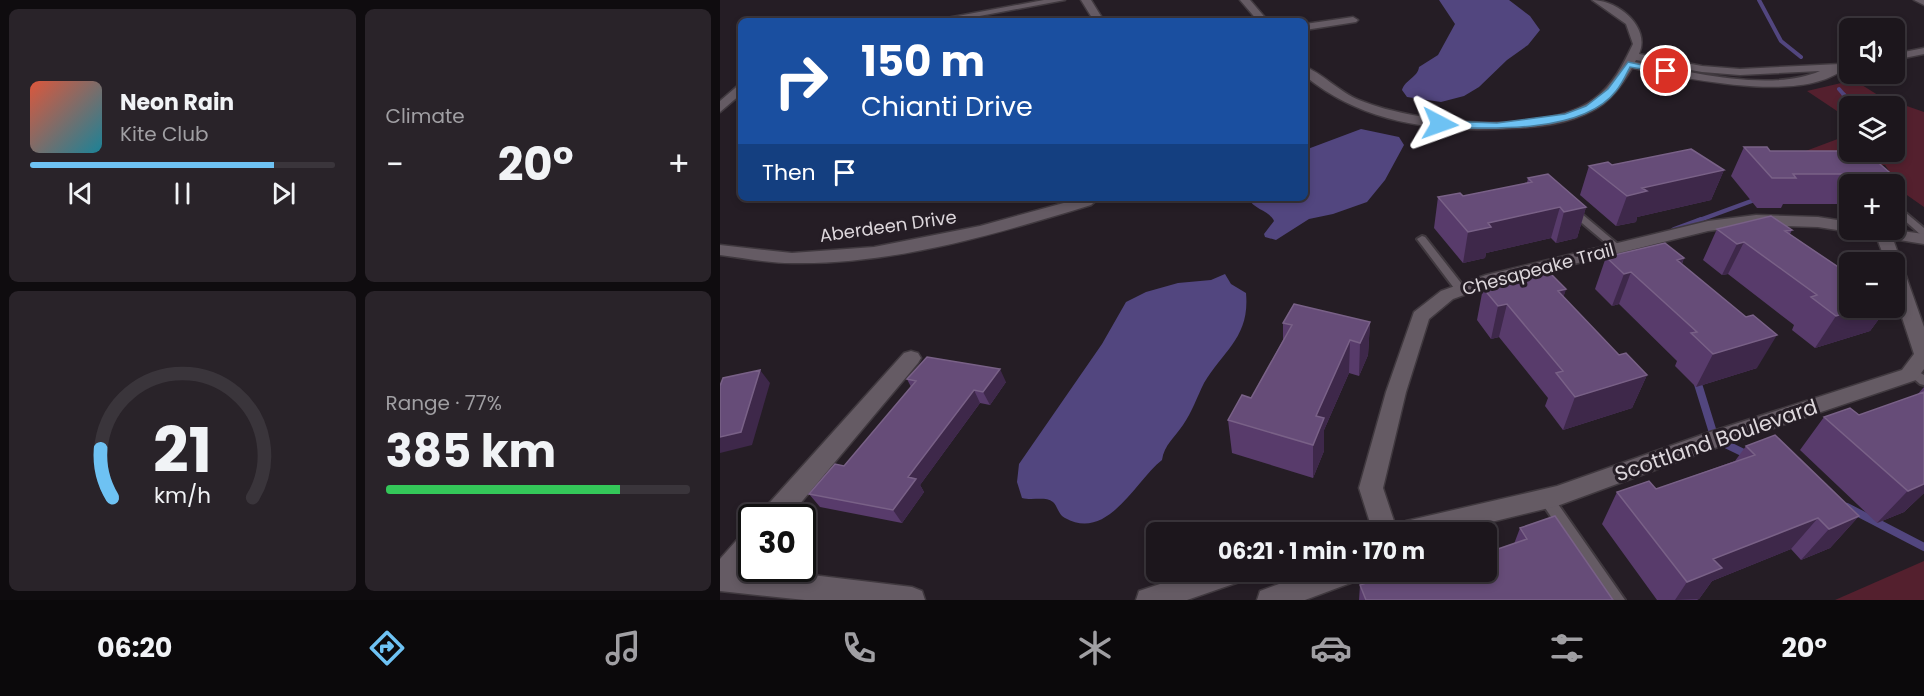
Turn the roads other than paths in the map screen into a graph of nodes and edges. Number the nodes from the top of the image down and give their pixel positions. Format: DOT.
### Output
graph roads {
  1 [pos="1060,0"];
  2 [pos="1086,0"];
  3 [pos="1245,0"];
  4 [pos="1597,0"];
  5 [pos="1919,0"];
  6 [pos="1924,2"];
  7 [pos="954,18"];
  8 [pos="1097,18"];
  9 [pos="1260,18"];
  10 [pos="1353,20"];
  11 [pos="1308,27"];
  12 [pos="1924,51"];
  13 [pos="1905,55"];
  14 [pos="1630,60"];
  15 [pos="1839,67"];
  16 [pos="1308,73"];
  17 [pos="1322,86"];
  18 [pos="1308,89"];
  19 [pos="738,90"];
  20 [pos="720,108"];
  21 [pos="1088,201"];
  22 [pos="1566,206"];
  23 [pos="1905,216"];
  24 [pos="1839,225"];
  25 [pos="1924,232"];
  26 [pos="1905,237"];
  27 [pos="1422,239"];
  28 [pos="1924,240"];
  29 [pos="1616,247"];
  30 [pos="720,250"];
  31 [pos="1461,290"];
  32 [pos="1905,297"];
  33 [pos="911,358"];
  34 [pos="1918,376"];
  35 [pos="1546,498"];
  36 [pos="784,504"];
  37 [pos="1381,522"];
  38 [pos="1447,522"];
  39 [pos="738,557"];
  40 [pos="720,577"];
  41 [pos="1203,582"];
  42 [pos="1314,582"];
  43 [pos="1294,588"];
  44 [pos="912,600"];
  45 [pos="1149,600"];
  46 [pos="1270,600"];
  47 [pos="1617,600"];
  1 -- 7 [label="street"];
  2 -- 8 [label="street"];
  3 -- 9 [label="street"];
  4 -- 14 [label="street"];
  5 -- 6 [label="street"];
  10 -- 11 [label="street"];
  12 -- 13 [label="street"];
  14 -- 15 [label="street"];
  14 -- 17 [label="street"];
  16 -- 17 [label="street"];
  17 -- 18 [label="street"];
  19 -- 20 [label="street"];
  21 -- 30 [label="street, Aberdeen Drive"];
  22 -- 29 [label="lane"];
  23 -- 25 [label="lane"];
  24 -- 29 [label="street, Chesapeake Trail"];
  26 -- 28 [label="street"];
  27 -- 31 [label="lane"];
  29 -- 31 [label="street, Chesapeake Trail"];
  31 -- 37 [label="street, Chesapeake Trail"];
  32 -- 34 [label="street, Scottland Boulevard"];
  33 -- 36 [label="street"];
  34 -- 35 [label="street, Scottland Boulevard"];
  35 -- 38 [label="street, Scottland Boulevard"];
  35 -- 47 [label="lane"];
  39 -- 40 [label="street"];
  40 -- 44 [label="street"];
  41 -- 45 [label="street"];
  42 -- 43 [label="street"];
  43 -- 46 [label="street"];
}
